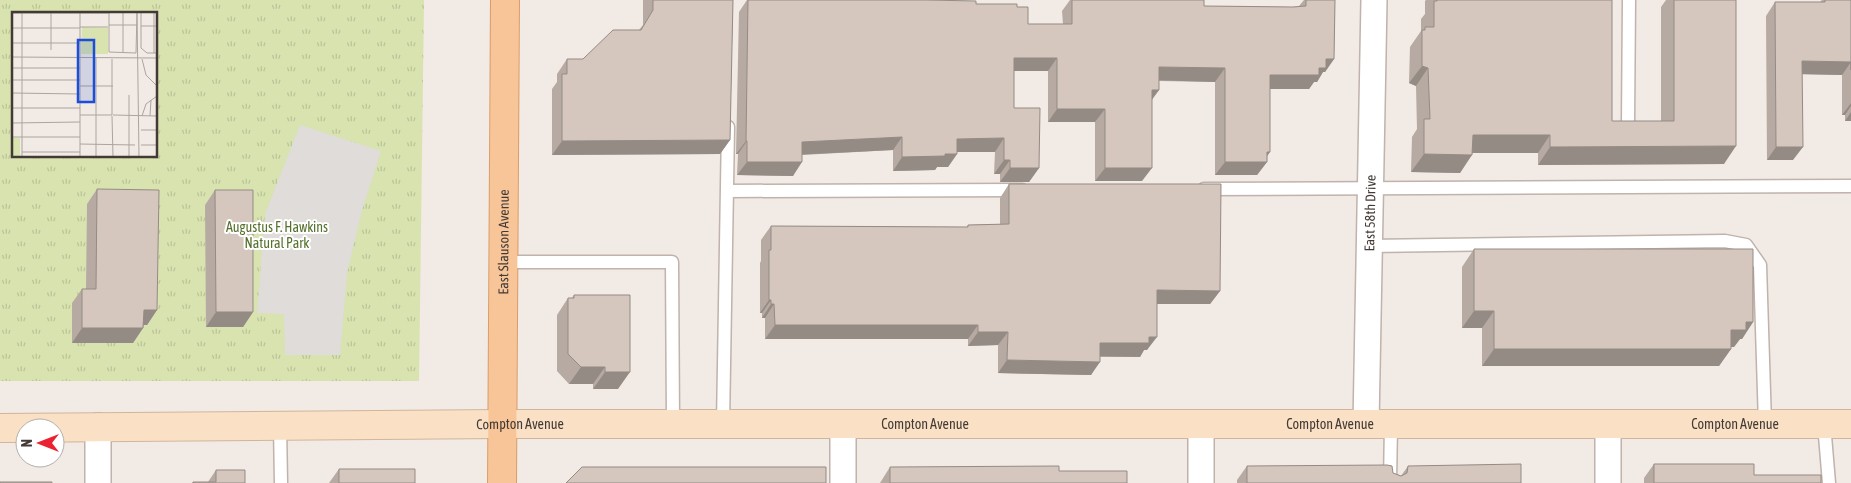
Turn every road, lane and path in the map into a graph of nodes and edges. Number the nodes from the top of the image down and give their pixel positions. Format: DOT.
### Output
graph roads {
  1 [pos="505,0"];
  2 [pos="1374,0"];
  3 [pos="1630,0"];
  4 [pos="728,114"];
  5 [pos="1628,124"];
  6 [pos="1851,186"];
  7 [pos="1192,189"];
  8 [pos="1370,189"];
  9 [pos="1034,190"];
  10 [pos="727,191"];
  11 [pos="1370,246"];
  12 [pos="503,262"];
  13 [pos="502,424"];
  14 [pos="673,424"];
  15 [pos="723,424"];
  16 [pos="843,424"];
  17 [pos="1201,424"];
  18 [pos="1378,424"];
  19 [pos="1608,424"];
  20 [pos="1764,424"];
  21 [pos="1824,424"];
  22 [pos="1851,424"];
  23 [pos="280,425"];
  24 [pos="98,426"];
  25 [pos="0,428"];
  26 [pos="98,483"];
  27 [pos="281,483"];
  28 [pos="502,483"];
  29 [pos="844,483"];
  30 [pos="1201,483"];
  31 [pos="1390,483"];
  32 [pos="1608,483"];
  33 [pos="1829,483"];
  1 -- 12 [label="main road, East Slauson Avenue"];
  2 -- 8 [label="street, East 58th Drive"];
  3 -- 5 [label="lane"];
  4 -- 10 [label="lane"];
  6 -- 8 [label="lane"];
  7 -- 8 [label="lane"];
  8 -- 11 [label="street, East 58th Drive"];
  9 -- 10 [label="lane"];
  10 -- 15 [label="lane"];
  11 -- 18 [label="street, East 58th Drive"];
  11 -- 20 [label="lane"];
  12 -- 13 [label="main road, East Slauson Avenue"];
  12 -- 14 [label="lane"];
  13 -- 14 [label="main road, Compton Avenue"];
  13 -- 23 [label="main road, Compton Avenue"];
  13 -- 28 [label="main road, East Slauson Avenue"];
  14 -- 15 [label="main road, Compton Avenue"];
  15 -- 16 [label="main road, Compton Avenue"];
  16 -- 17 [label="main road, Compton Avenue"];
  16 -- 29 [label="street"];
  17 -- 18 [label="main road, Compton Avenue"];
  17 -- 30 [label="street"];
  18 -- 19 [label="main road, Compton Avenue"];
  18 -- 31 [label="lane"];
  19 -- 20 [label="main road, Compton Avenue"];
  19 -- 32 [label="street"];
  20 -- 21 [label="main road, Compton Avenue"];
  21 -- 22 [label="main road, Compton Avenue"];
  21 -- 33 [label="lane"];
  23 -- 24 [label="main road, Compton Avenue"];
  23 -- 27 [label="lane"];
  24 -- 25 [label="main road, Compton Avenue"];
  24 -- 26 [label="street"];
}
